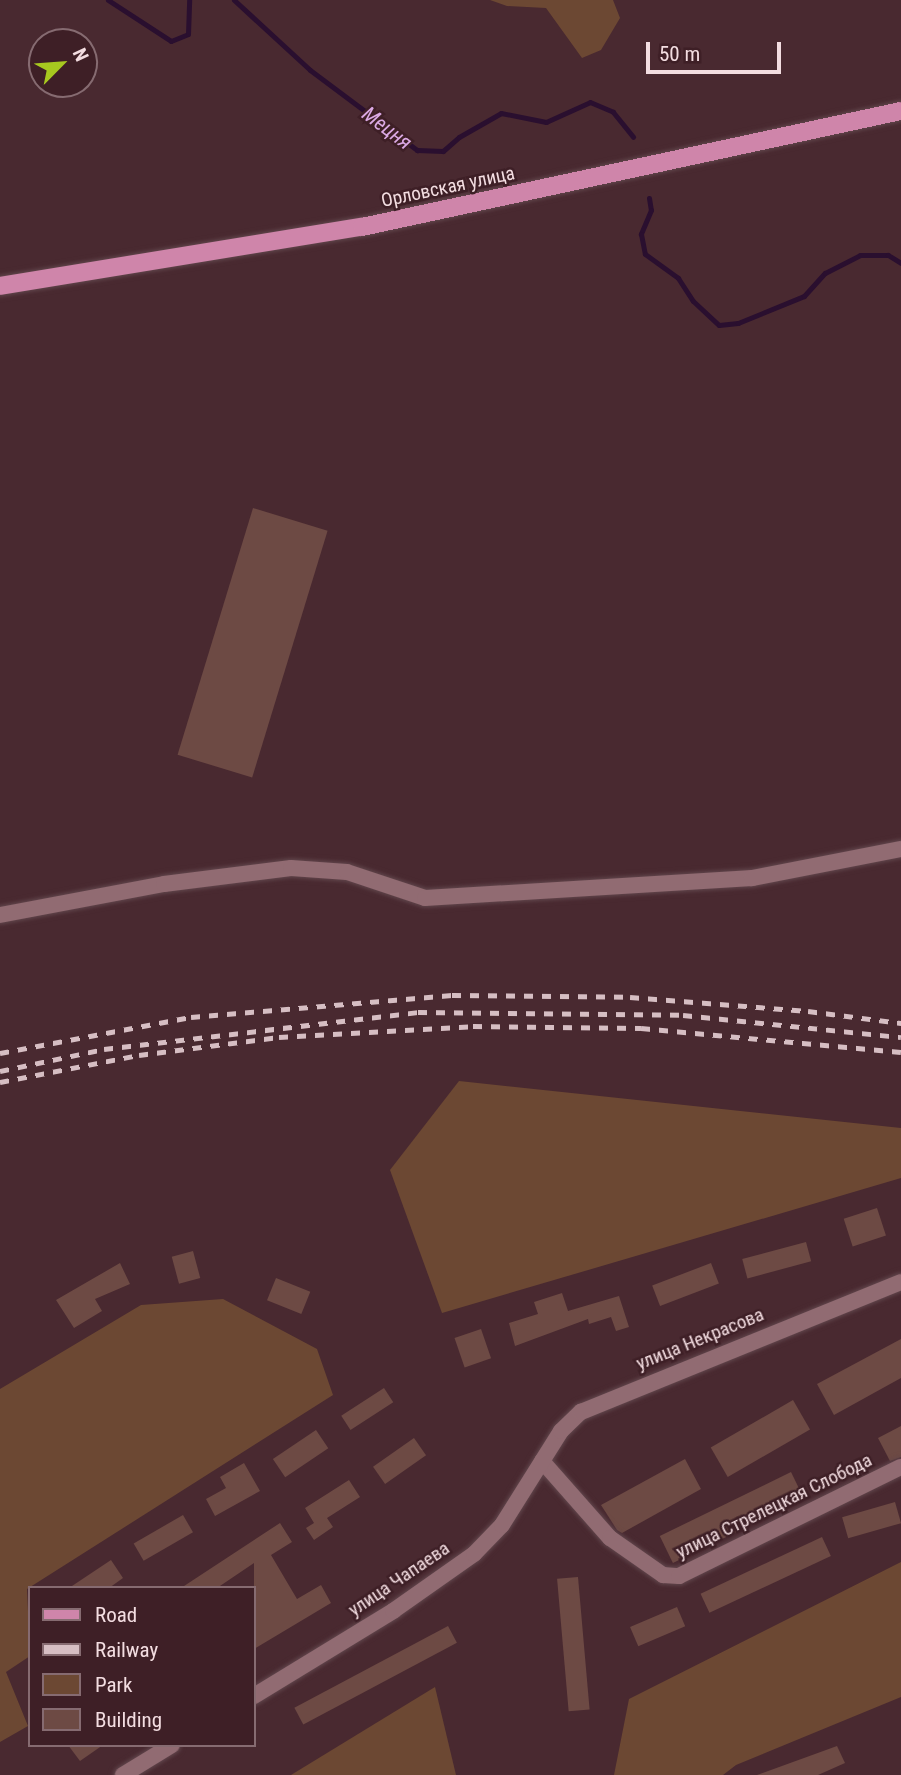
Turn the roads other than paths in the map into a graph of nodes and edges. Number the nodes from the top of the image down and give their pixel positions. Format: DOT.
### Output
graph roads {
  1 [pos="901,111"];
  2 [pos="0,286"];
  3 [pos="901,849"];
  4 [pos="0,915"];
  5 [pos="901,1282"];
  6 [pos="541,1464"];
  7 [pos="901,1467"];
  8 [pos="256,1695"];
  9 [pos="169,1747"];
  10 [pos="123,1775"];
  1 -- 2 [label="main road, Орловская улица"];
  3 -- 4 [label="street"];
  5 -- 6 [label="street, улица Некрасова"];
  6 -- 7 [label="street, улица Стрелецкая Слобода"];
  6 -- 8 [label="street, улица Чапаева"];
  9 -- 10 [label="street"];
}
